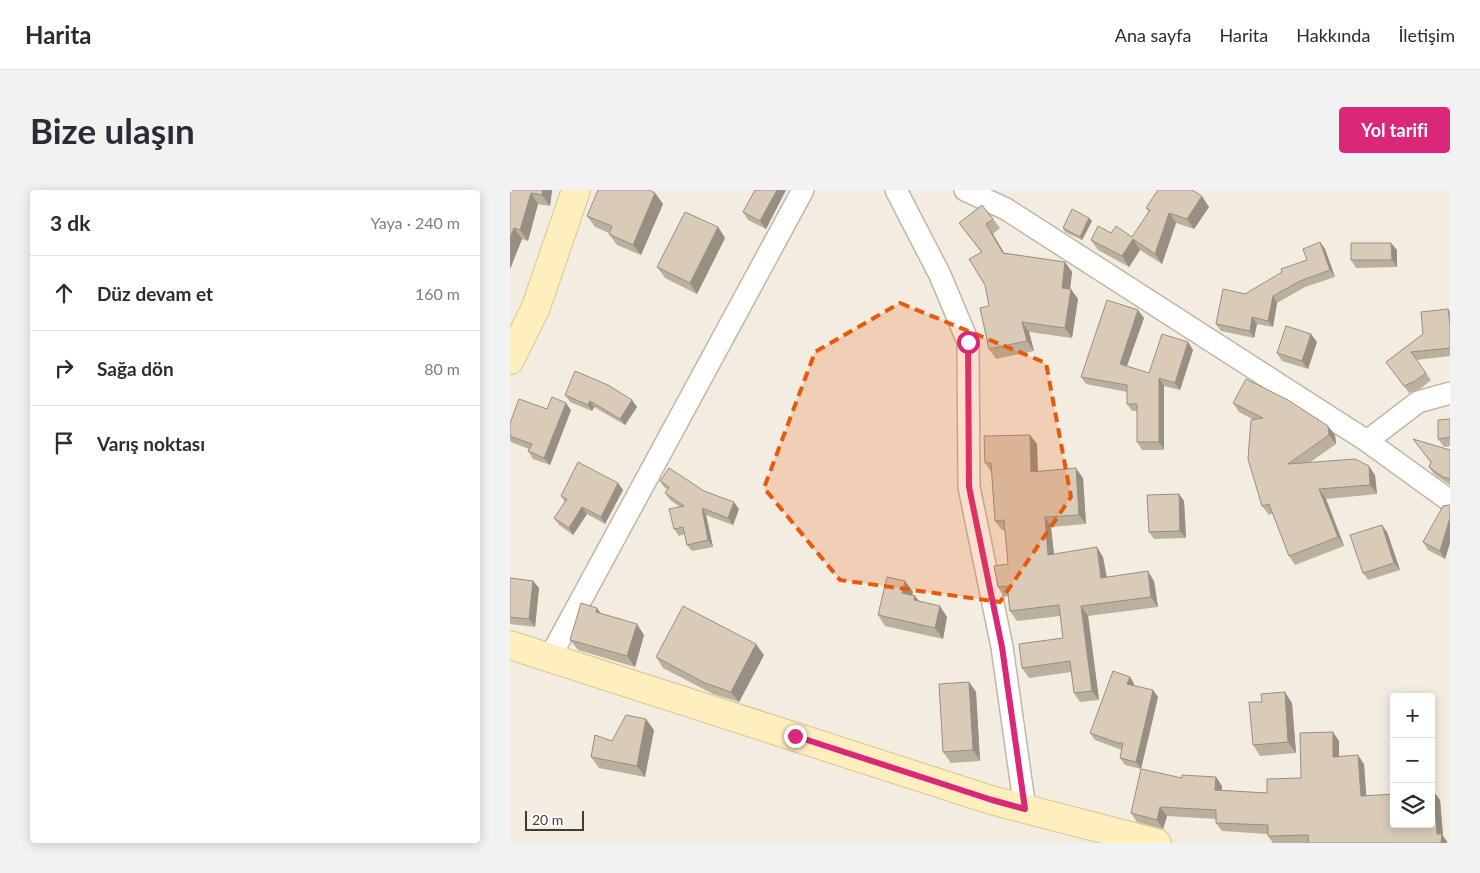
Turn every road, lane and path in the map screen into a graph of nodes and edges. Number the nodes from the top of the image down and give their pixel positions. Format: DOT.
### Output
graph roads {
  1 [pos="576,190"];
  2 [pos="803,190"];
  3 [pos="896,190"];
  4 [pos="964,190"];
  5 [pos="510,360"];
  6 [pos="1450,393"];
  7 [pos="1366,441"];
  8 [pos="1450,501"];
  9 [pos="510,645"];
  10 [pos="550,657"];
  11 [pos="1025,809"];
  12 [pos="1157,843"];
  1 -- 5 [label="street"];
  2 -- 10 [label="street"];
  3 -- 11 [label="street"];
  4 -- 7 [label="street"];
  6 -- 7 [label="street"];
  7 -- 8 [label="street"];
  9 -- 10 [label="street"];
  10 -- 11 [label="street"];
  11 -- 12 [label="street"];
}
